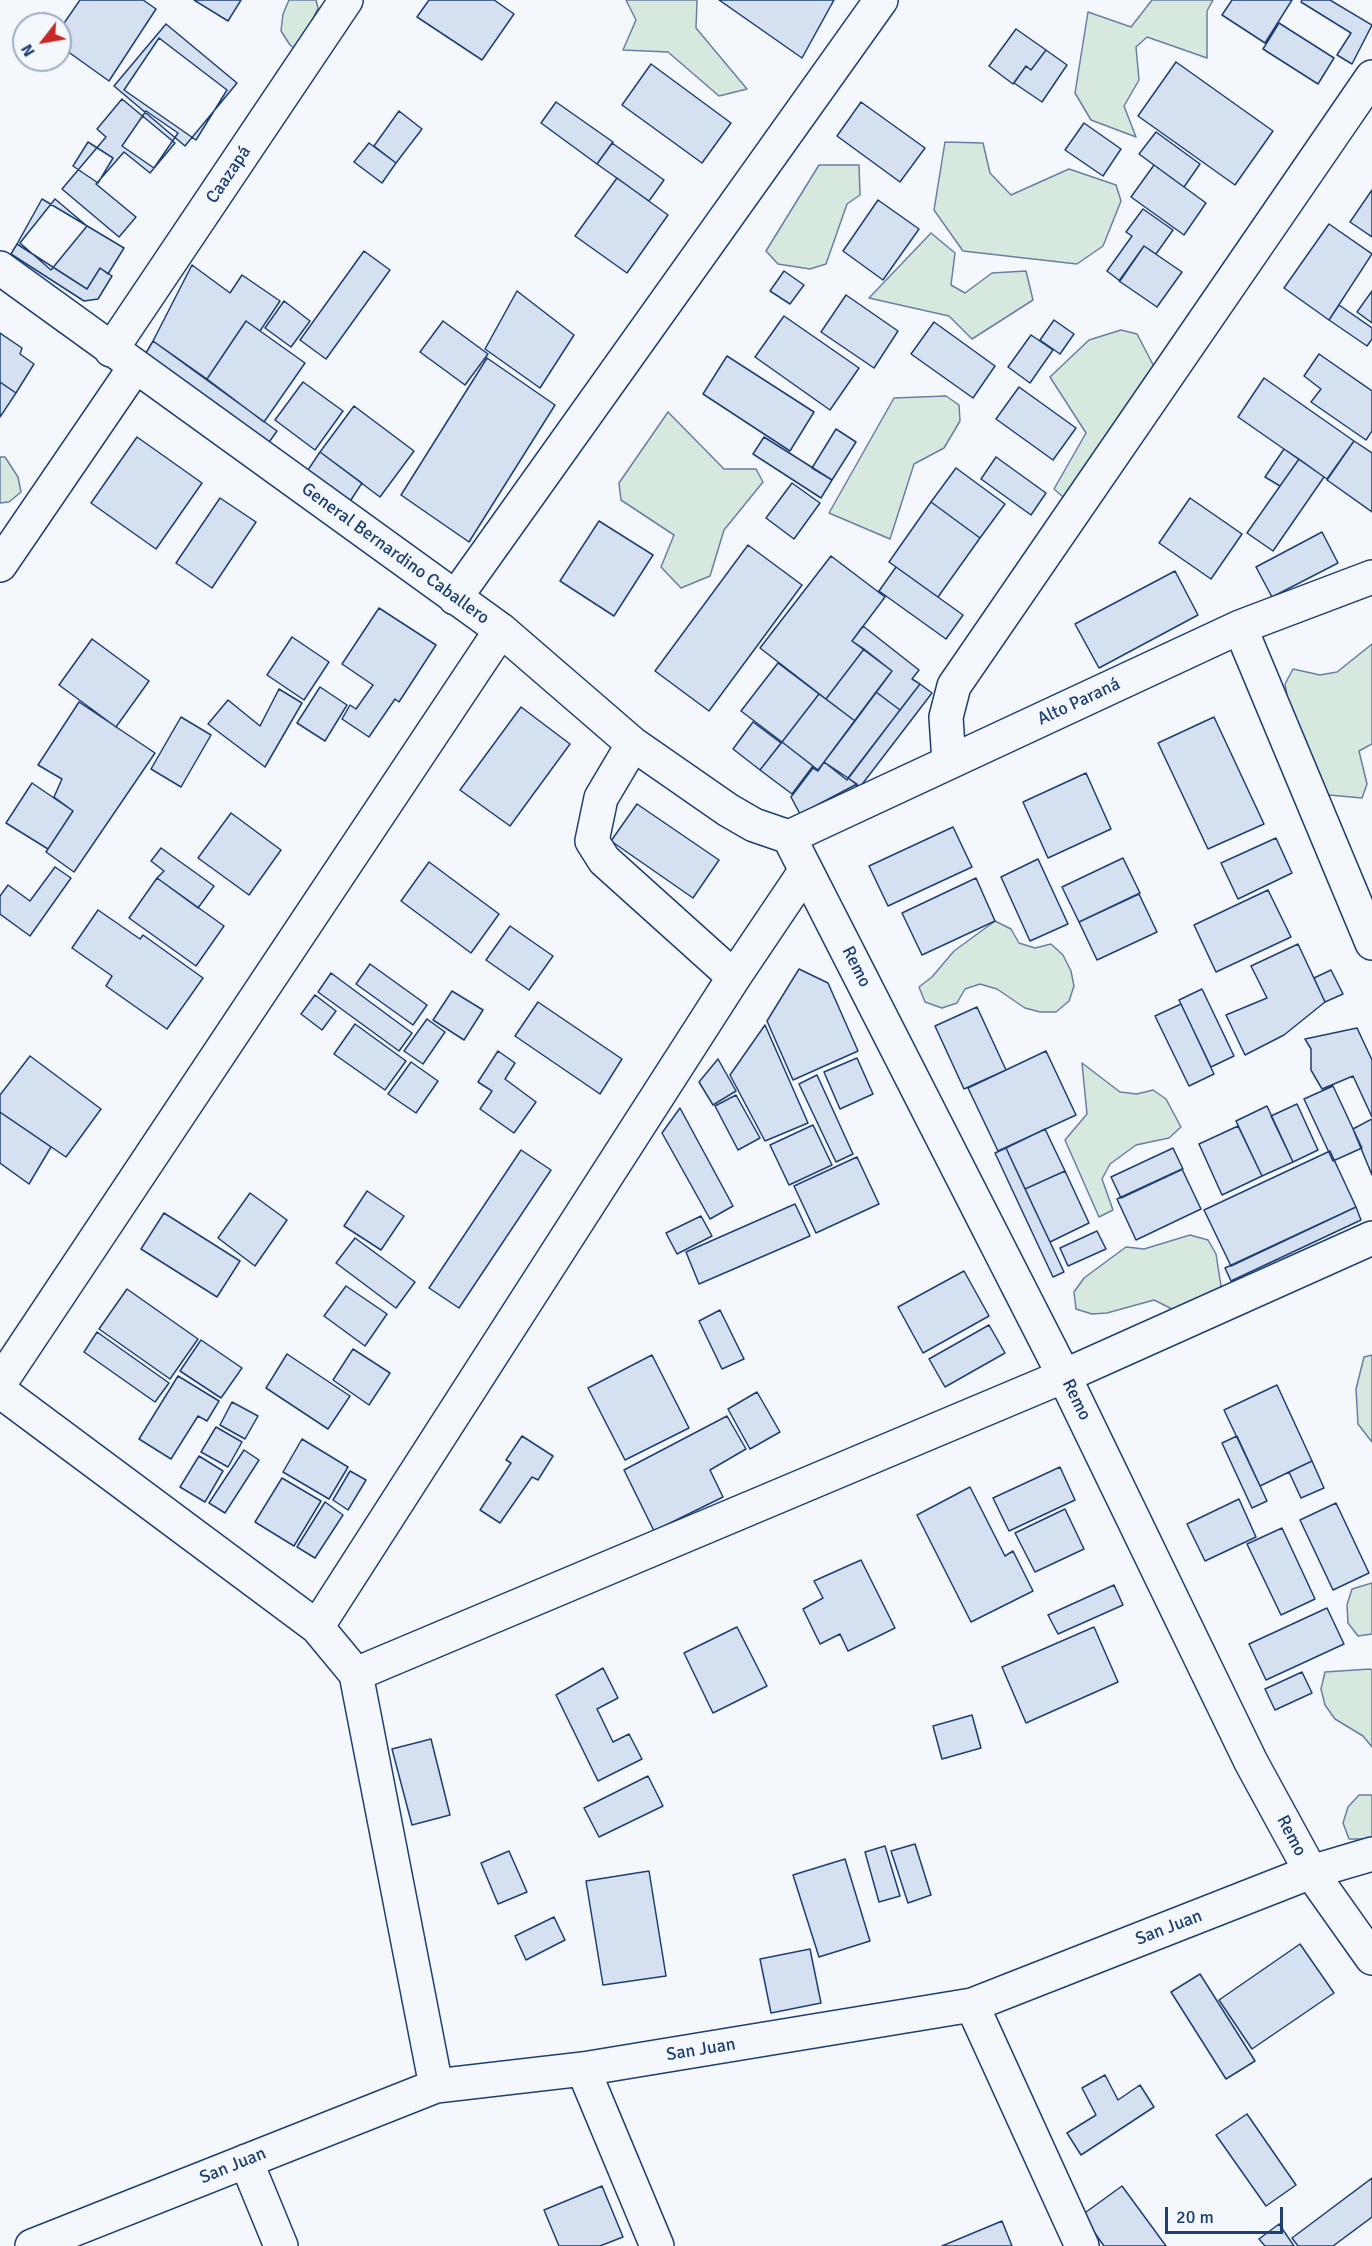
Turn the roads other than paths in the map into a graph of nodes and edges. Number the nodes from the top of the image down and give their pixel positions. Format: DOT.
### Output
graph roads {
  1 [pos="346,0"];
  2 [pos="881,0"];
  3 [pos="1372,77"];
  4 [pos="0,268"];
  5 [pos="123,358"];
  6 [pos="0,565"];
  7 [pos="1372,577"];
  8 [pos="455,598"];
  9 [pos="1240,627"];
  10 [pos="501,630"];
  11 [pos="633,744"];
  12 [pos="949,762"];
  13 [pos="789,837"];
  14 [pos="806,870"];
  15 [pos="1372,943"];
  16 [pos="734,977"];
  17 [pos="1372,1238"];
  18 [pos="1064,1376"];
  19 [pos="0,1383"];
  20 [pos="0,1391"];
  21 [pos="317,1627"];
  22 [pos="356,1674"];
  23 [pos="1372,1854"];
  24 [pos="1311,1872"];
  25 [pos="1372,1958"];
  26 [pos="972,2005"];
  27 [pos="583,2069"];
  28 [pos="436,2086"];
  29 [pos="246,2161"];
  30 [pos="32,2246"];
  31 [pos="281,2246"];
  32 [pos="657,2246"];
  33 [pos="1082,2246"];
  1 -- 5 [label="street, Caazapá"];
  2 -- 8 [label="street"];
  3 -- 12 [label="street"];
  4 -- 5 [label="street, General Bernardino Caballero"];
  5 -- 6 [label="street, Caazapá"];
  5 -- 8 [label="street, General Bernardino Caballero"];
  7 -- 9 [label="street, Alto Paraná"];
  8 -- 10 [label="street, General Bernardino Caballero"];
  9 -- 12 [label="street, Alto Paraná"];
  9 -- 15 [label="street"];
  10 -- 11 [label="street, General Bernardino Caballero"];
  10 -- 19 [label="street"];
  11 -- 13 [label="street, General Bernardino Caballero"];
  11 -- 16 [label="street"];
  12 -- 13 [label="street, Alto Paraná"];
  13 -- 14 [label="street, Remo"];
  14 -- 16 [label="street"];
  14 -- 18 [label="street, Remo"];
  16 -- 21 [label="street"];
  17 -- 18 [label="street"];
  18 -- 22 [label="street"];
  18 -- 24 [label="street, Remo"];
  20 -- 21 [label="street"];
  21 -- 22 [label="street"];
  22 -- 28 [label="street"];
  23 -- 24 [label="street, San Juan"];
  24 -- 25 [label="street, Remo"];
  24 -- 26 [label="street, San Juan"];
  26 -- 27 [label="street, San Juan"];
  26 -- 33 [label="street"];
  27 -- 28 [label="street, San Juan"];
  27 -- 32 [label="street"];
  28 -- 29 [label="street, San Juan"];
  29 -- 30 [label="street, San Juan"];
  29 -- 31 [label="street"];
}
